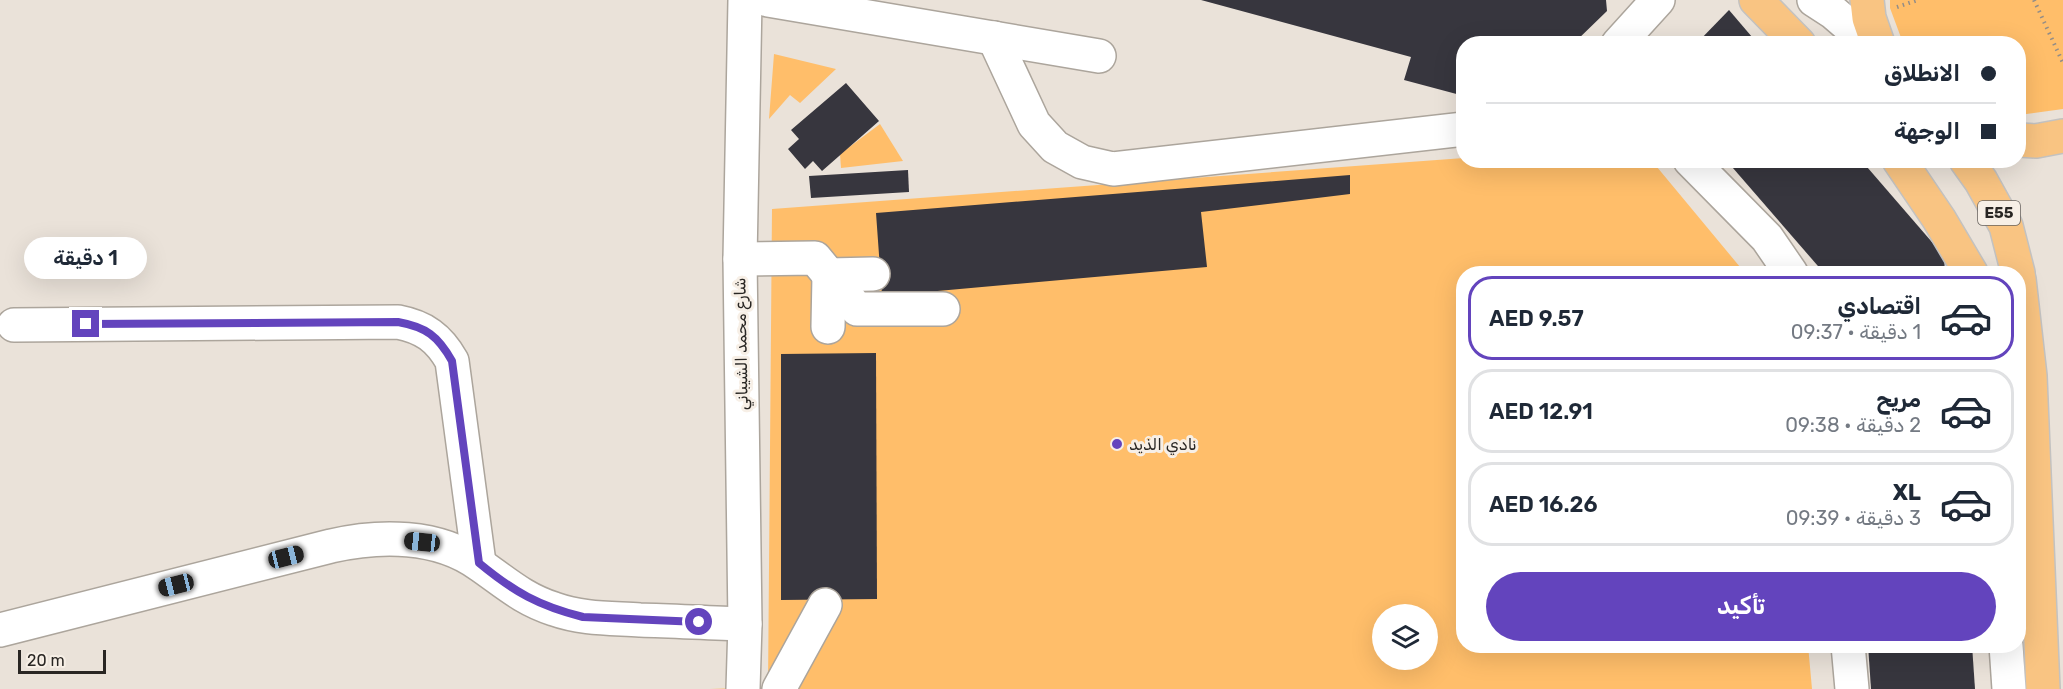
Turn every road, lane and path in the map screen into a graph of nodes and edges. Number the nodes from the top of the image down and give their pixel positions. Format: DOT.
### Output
graph roads {
  1 [pos="744,0"];
  2 [pos="768,0"];
  3 [pos="1658,0"];
  4 [pos="1756,0"];
  5 [pos="1814,0"];
  6 [pos="1866,0"];
  7 [pos="2034,0"];
  8 [pos="1625,36"];
  9 [pos="1791,36"];
  10 [pos="1861,36"];
  11 [pos="1875,36"];
  12 [pos="994,38"];
  13 [pos="1099,56"];
  14 [pos="2063,63"];
  15 [pos="1456,130"];
  16 [pos="2063,136"];
  17 [pos="2026,140"];
  18 [pos="1698,168"];
  19 [pos="1904,168"];
  20 [pos="1972,168"];
  21 [pos="740,259"];
  22 [pos="1786,266"];
  23 [pos="1967,266"];
  24 [pos="2016,266"];
  25 [pos="873,274"];
  26 [pos="829,275"];
  27 [pos="943,309"];
  28 [pos="14,325"];
  29 [pos="828,327"];
  30 [pos="2026,422"];
  31 [pos="479,563"];
  32 [pos="825,604"];
  33 [pos="745,624"];
  34 [pos="0,630"];
  35 [pos="1849,653"];
  36 [pos="2007,653"];
  37 [pos="743,689"];
  38 [pos="779,689"];
  39 [pos="1852,689"];
  40 [pos="2009,689"];
  41 [pos="2043,689"];
  1 -- 21 [label="street, شارع محمد الشيباني"];
  2 -- 12 [label="street"];
  3 -- 8 [label="street"];
  4 -- 9 [label="highway"];
  5 -- 10 [label="street"];
  6 -- 11 [label="highway"];
  7 -- 14 [label="path"];
  12 -- 13 [label="street"];
  12 -- 15 [label="street"];
  16 -- 17 [label="highway"];
  18 -- 22 [label="street"];
  19 -- 23 [label="highway"];
  20 -- 24 [label="highway, E55"];
  21 -- 26 [label="street"];
  21 -- 33 [label="street, شارع محمد الشيباني"];
  25 -- 26 [label="street"];
  26 -- 27 [label="street"];
  26 -- 29 [label="street"];
  28 -- 31 [label="street"];
  30 -- 41 [label="highway"];
  31 -- 33 [label="street"];
  31 -- 34 [label="street"];
  32 -- 38 [label="street"];
  33 -- 37 [label="street, شارع محمد الشيباني"];
  35 -- 39 [label="street"];
  36 -- 40 [label="street"];
}
